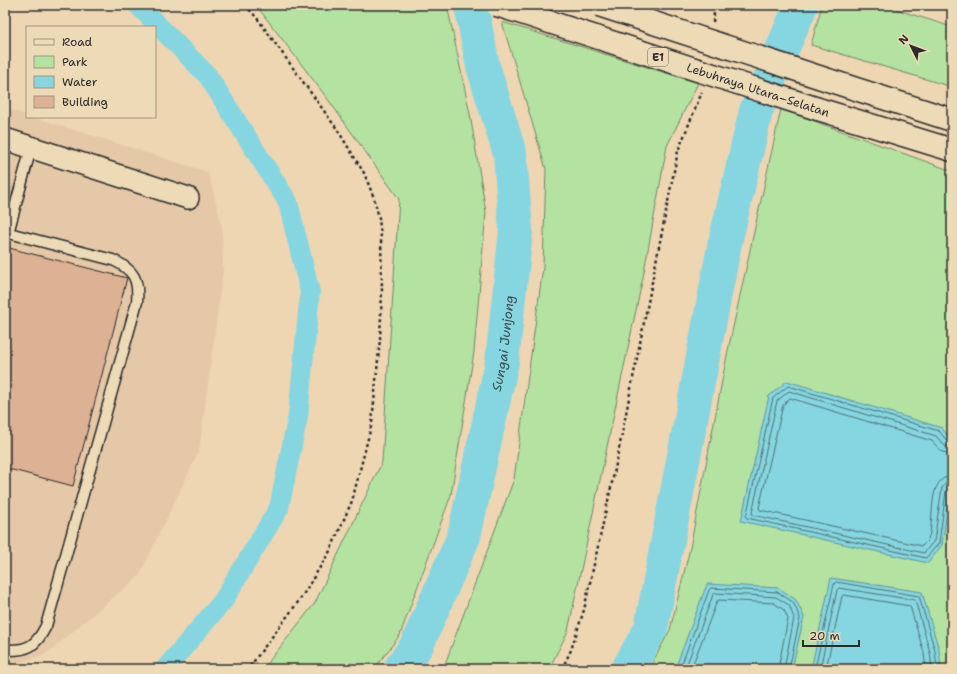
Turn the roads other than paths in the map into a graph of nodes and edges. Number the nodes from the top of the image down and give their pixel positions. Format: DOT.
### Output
graph roads {
  1 [pos="497,5"];
  2 [pos="599,5"];
  3 [pos="952,120"];
  4 [pos="5,139"];
  5 [pos="31,148"];
  6 [pos="952,150"];
  7 [pos="188,198"];
  8 [pos="7,233"];
  9 [pos="5,650"];
  1 -- 6 [label="highway, Lebuhraya Utara–Selatan / E1, bridge"];
  2 -- 3 [label="highway, bridge"];
  4 -- 5 [label="street"];
  5 -- 7 [label="street"];
  5 -- 8 [label="lane"];
  8 -- 9 [label="lane"];
}
